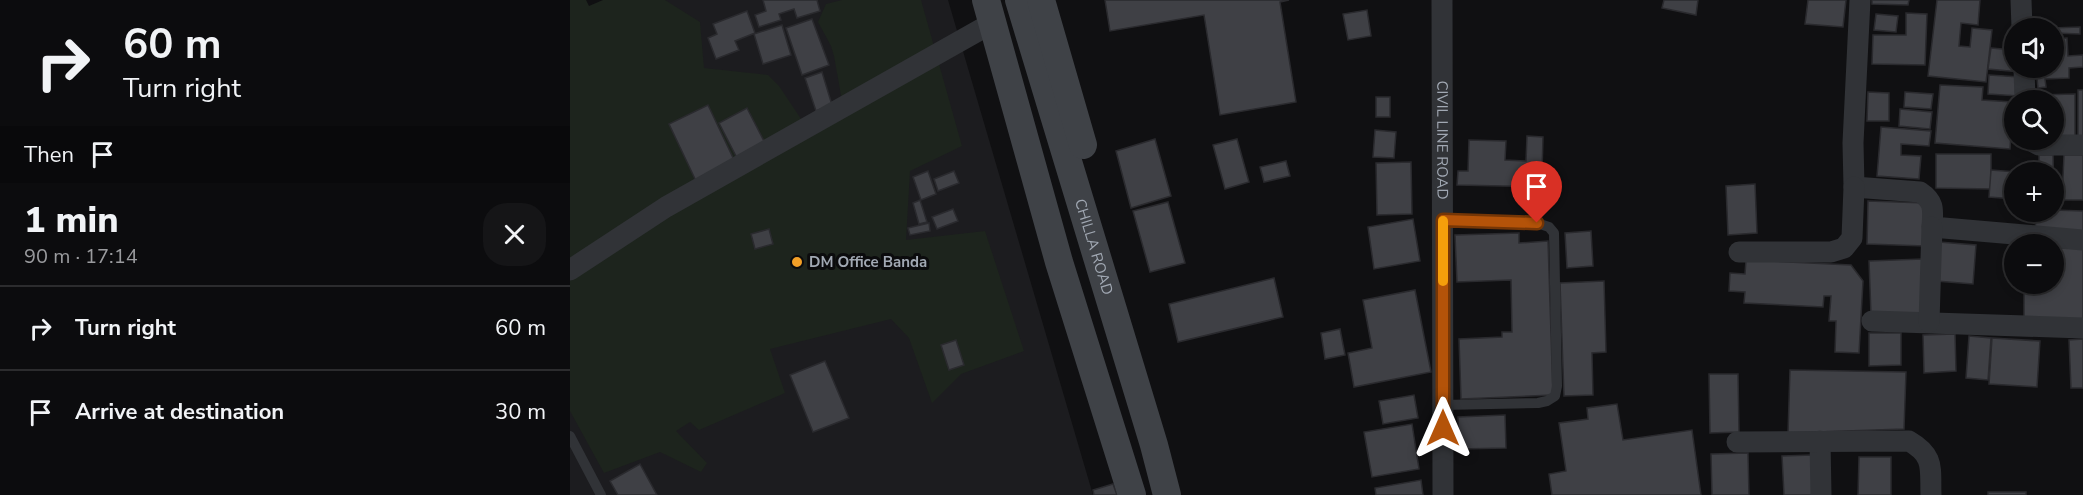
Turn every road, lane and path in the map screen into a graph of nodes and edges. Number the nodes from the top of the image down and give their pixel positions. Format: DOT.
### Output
graph roads {
  1 [pos="1018,0"];
  2 [pos="1041,0"];
  3 [pos="1442,0"];
  4 [pos="1860,0"];
  5 [pos="2021,0"];
  6 [pos="989,11"];
  7 [pos="2022,18"];
  8 [pos="2064,146"];
  9 [pos="2083,146"];
  10 [pos="1854,187"];
  11 [pos="1443,220"];
  12 [pos="1932,227"];
  13 [pos="2083,240"];
  14 [pos="1739,252"];
  15 [pos="570,270"];
  16 [pos="1872,321"];
  17 [pos="1929,322"];
  18 [pos="2083,328"];
  19 [pos="1443,405"];
  20 [pos="570,436"];
  21 [pos="1820,441"];
  22 [pos="1737,442"];
  23 [pos="601,495"];
  24 [pos="1132,495"];
  25 [pos="1167,495"];
  26 [pos="1187,495"];
  27 [pos="1443,495"];
  28 [pos="1821,495"];
  29 [pos="1931,495"];
  1 -- 25 [label="street, CHILLA ROAD"];
  2 -- 26 [label="street"];
  3 -- 11 [label="street, CIVIL LINE ROAD"];
  4 -- 10 [label="street"];
  5 -- 7 [label="street"];
  6 -- 15 [label="street"];
  6 -- 24 [label="street"];
  8 -- 9 [label="street"];
  10 -- 12 [label="street"];
  10 -- 14 [label="street"];
  11 -- 19 [label="street, CIVIL LINE ROAD"];
  11 -- 19 [label="lane"];
  12 -- 13 [label="street"];
  12 -- 17 [label="street"];
  16 -- 17 [label="street"];
  17 -- 18 [label="street"];
  19 -- 27 [label="street, CIVIL LINE ROAD"];
  20 -- 23 [label="lane"];
  21 -- 22 [label="street"];
  21 -- 28 [label="street"];
  21 -- 29 [label="street"];
}
